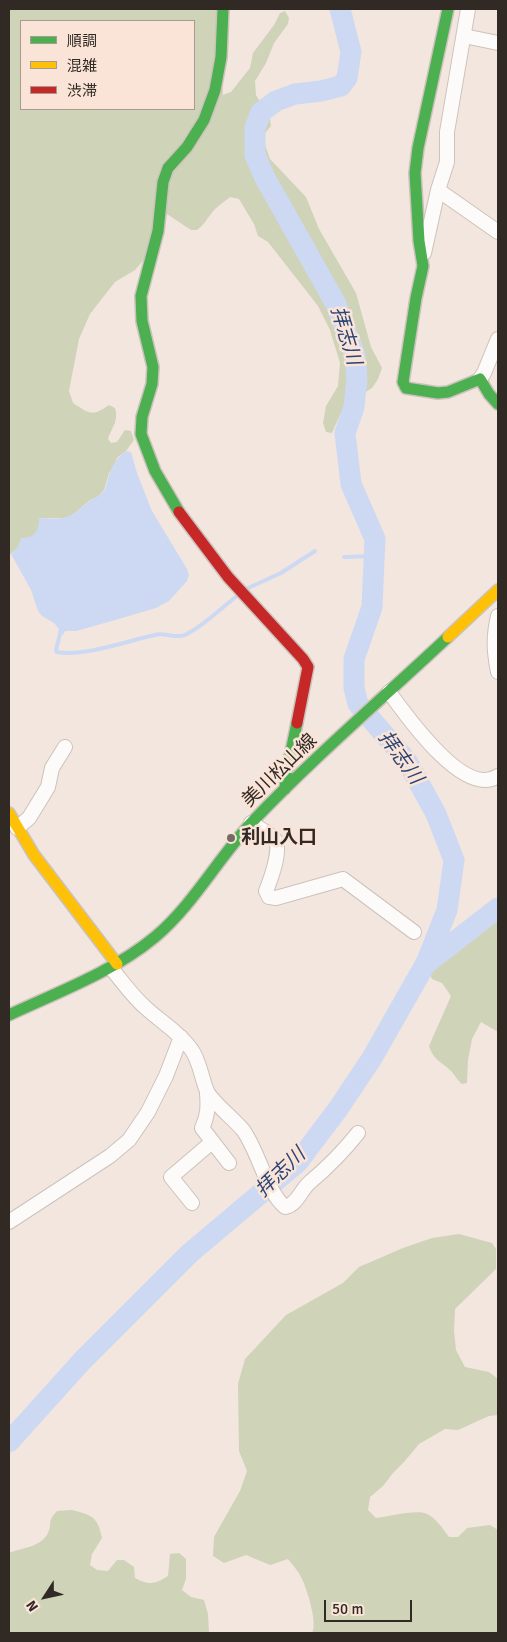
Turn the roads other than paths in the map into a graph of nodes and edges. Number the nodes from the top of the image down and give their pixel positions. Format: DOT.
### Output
graph roads {
  1 [pos="223,9"];
  2 [pos="448,9"];
  3 [pos="468,9"];
  4 [pos="464,36"];
  5 [pos="498,43"];
  6 [pos="438,190"];
  7 [pos="498,232"];
  8 [pos="423,256"];
  9 [pos="498,339"];
  10 [pos="480,379"];
  11 [pos="498,404"];
  12 [pos="498,590"];
  13 [pos="498,616"];
  14 [pos="498,672"];
  15 [pos="389,692"];
  16 [pos="65,747"];
  17 [pos="498,776"];
  18 [pos="285,788"];
  19 [pos="9,813"];
  20 [pos="251,823"];
  21 [pos="17,828"];
  22 [pos="414,932"];
  23 [pos="114,966"];
  24 [pos="9,1015"];
  25 [pos="181,1037"];
  26 [pos="207,1094"];
  27 [pos="358,1133"];
  28 [pos="212,1142"];
  29 [pos="229,1163"];
  30 [pos="185,1200"];
  31 [pos="9,1222"];
  1 -- 18 [label="street"];
  2 -- 8 [label="street"];
  3 -- 4 [label="street"];
  4 -- 5 [label="street"];
  4 -- 6 [label="street"];
  6 -- 7 [label="street"];
  6 -- 8 [label="street"];
  8 -- 10 [label="street"];
  9 -- 10 [label="street"];
  10 -- 11 [label="street"];
  12 -- 15 [label="street, 美川松山線"];
  13 -- 14 [label="street"];
  15 -- 17 [label="street"];
  15 -- 18 [label="street, 美川松山線"];
  16 -- 21 [label="street"];
  18 -- 20 [label="street, 美川松山線"];
  19 -- 21 [label="street"];
  20 -- 22 [label="street"];
  20 -- 23 [label="street, 美川松山線"];
  21 -- 23 [label="street"];
  23 -- 24 [label="street, 美川松山線"];
  23 -- 25 [label="street"];
  25 -- 26 [label="street"];
  25 -- 31 [label="street"];
  26 -- 27 [label="street"];
  26 -- 28 [label="street"];
  28 -- 29 [label="street"];
  28 -- 30 [label="street"];
}
